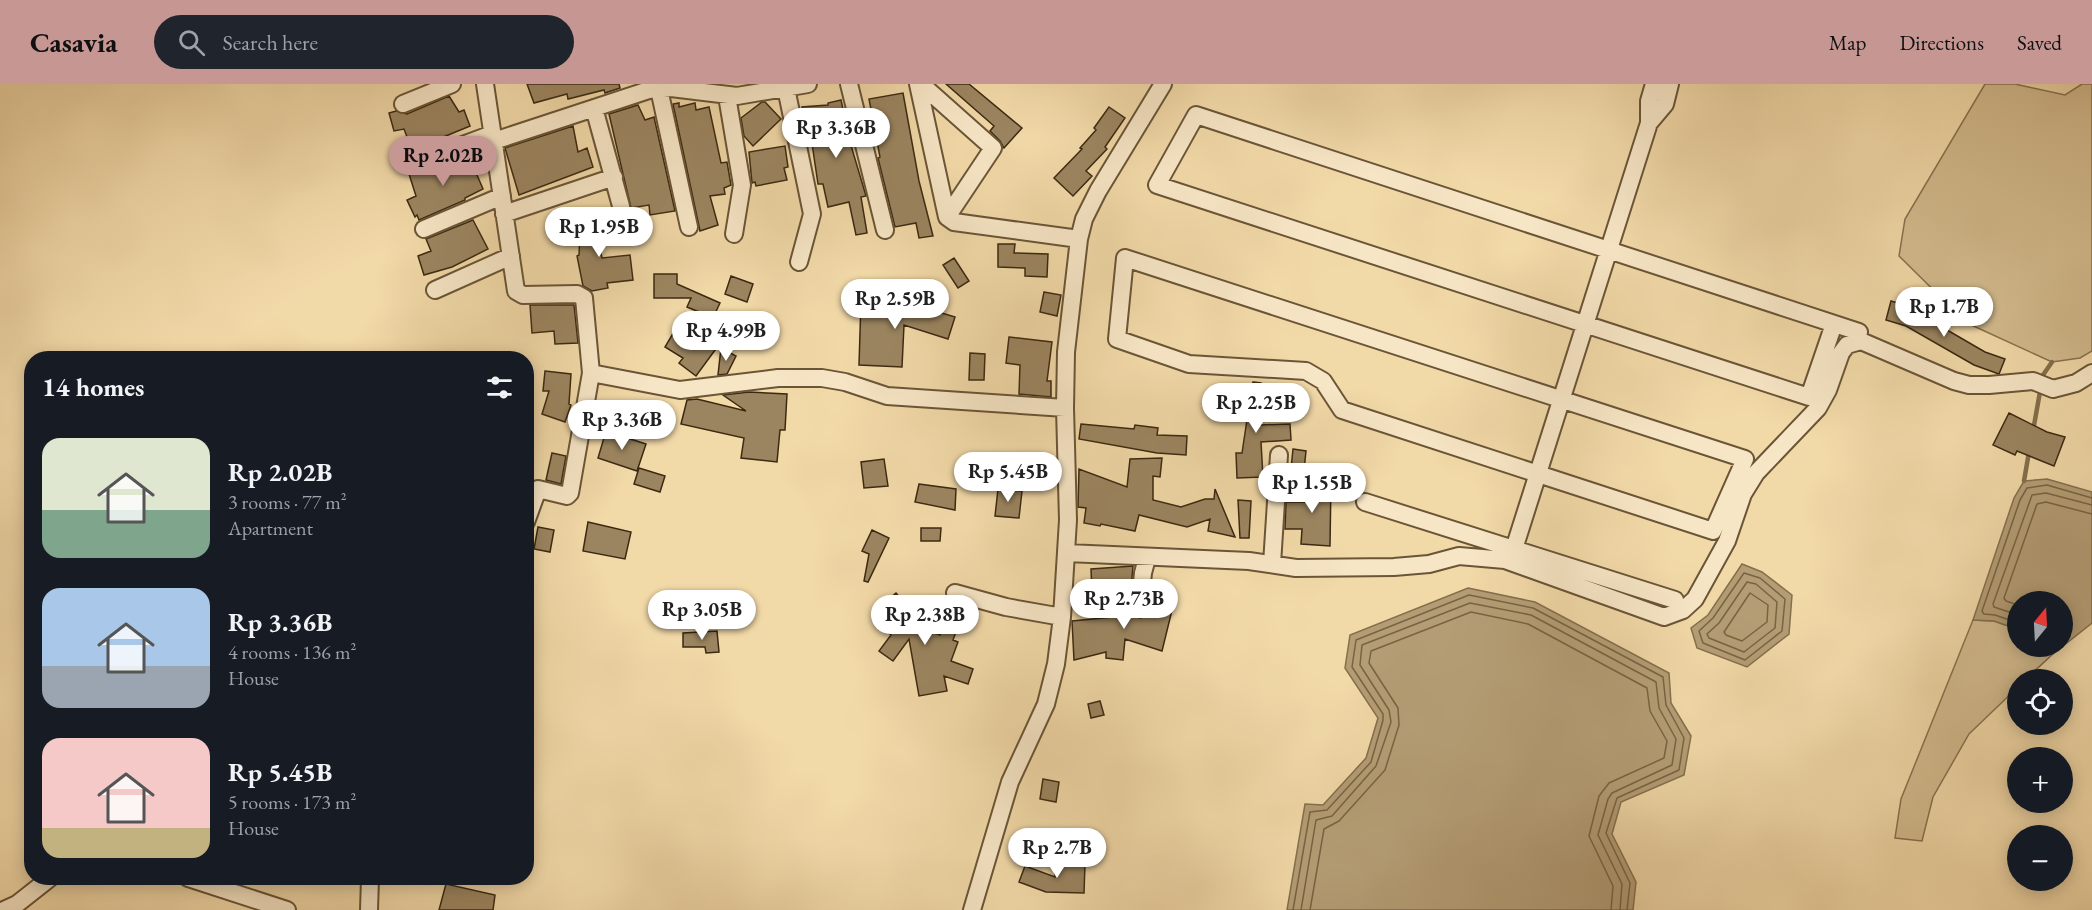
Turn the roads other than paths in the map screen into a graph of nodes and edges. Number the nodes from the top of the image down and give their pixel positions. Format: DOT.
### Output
graph roads {
  1 [pos="452,84"];
  2 [pos="485,84"];
  3 [pos="808,84"];
  4 [pos="849,84"];
  5 [pos="919,84"];
  6 [pos="1162,84"];
  7 [pos="1654,84"];
  8 [pos="1670,84"];
  9 [pos="786,88"];
  10 [pos="659,89"];
  11 [pos="727,96"];
  12 [pos="403,104"];
  13 [pos="594,108"];
  14 [pos="1649,123"];
  15 [pos="493,138"];
  16 [pos="412,164"];
  17 [pos="614,177"];
  18 [pos="502,196"];
  19 [pos="621,206"];
  20 [pos="504,214"];
  21 [pos="947,217"];
  22 [pos="689,227"];
  23 [pos="424,229"];
  24 [pos="885,230"];
  25 [pos="734,234"];
  26 [pos="1079,239"];
  27 [pos="1609,250"];
  28 [pos="511,256"];
  29 [pos="799,262"];
  30 [pos="435,290"];
  31 [pos="1585,324"];
  32 [pos="1834,324"];
  33 [pos="1858,332"];
  34 [pos="2092,373"];
  35 [pos="591,374"];
  36 [pos="1561,399"];
  37 [pos="1065,408"];
  38 [pos="1279,455"];
  39 [pos="1538,474"];
  40 [pos="534,500"];
  41 [pos="1365,502"];
  42 [pos="1514,549"];
  43 [pos="1066,553"];
  44 [pos="1147,558"];
  45 [pos="1272,564"];
  46 [pos="955,593"];
  47 [pos="1675,600"];
  48 [pos="1140,604"];
  49 [pos="1062,617"];
  50 [pos="41,885"];
  51 [pos="210,885"];
  52 [pos="370,885"];
  53 [pos="4,910"];
  54 [pos="287,910"];
  55 [pos="369,910"];
  56 [pos="972,910"];
  1 -- 12 [label="street"];
  2 -- 15 [label="street"];
  3 -- 9 [label="street"];
  4 -- 24 [label="street"];
  5 -- 21 [label="street"];
  5 -- 21 [label="street"];
  6 -- 26 [label="street"];
  7 -- 14 [label="street"];
  8 -- 14 [label="street"];
  9 -- 11 [label="street"];
  9 -- 29 [label="street"];
  10 -- 11 [label="street"];
  10 -- 13 [label="street"];
  10 -- 22 [label="street"];
  11 -- 25 [label="street"];
  13 -- 15 [label="street"];
  13 -- 17 [label="street"];
  14 -- 27 [label="street"];
  15 -- 16 [label="street"];
  15 -- 18 [label="street"];
  17 -- 19 [label="street"];
  17 -- 20 [label="street"];
  18 -- 20 [label="street"];
  18 -- 23 [label="street"];
  20 -- 28 [label="street"];
  21 -- 26 [label="street"];
  26 -- 37 [label="street"];
  27 -- 31 [label="street"];
  27 -- 31 [label="street"];
  27 -- 32 [label="street"];
  28 -- 30 [label="street"];
  28 -- 35 [label="street"];
  31 -- 32 [label="street"];
  31 -- 36 [label="street"];
  32 -- 33 [label="street"];
  34 -- 45 [label="street"];
  35 -- 37 [label="street"];
  35 -- 40 [label="street"];
  36 -- 39 [label="street"];
  36 -- 39 [label="street"];
  36 -- 39 [label="street"];
  37 -- 43 [label="street"];
  38 -- 45 [label="street"];
  39 -- 42 [label="street"];
  41 -- 42 [label="street"];
  42 -- 47 [label="street"];
  43 -- 44 [label="street"];
  43 -- 49 [label="street"];
  44 -- 45 [label="street"];
  44 -- 48 [label="street"];
  46 -- 49 [label="street"];
  49 -- 56 [label="street"];
  50 -- 53 [label="street"];
  51 -- 54 [label="street"];
  52 -- 55 [label="street"];
}
